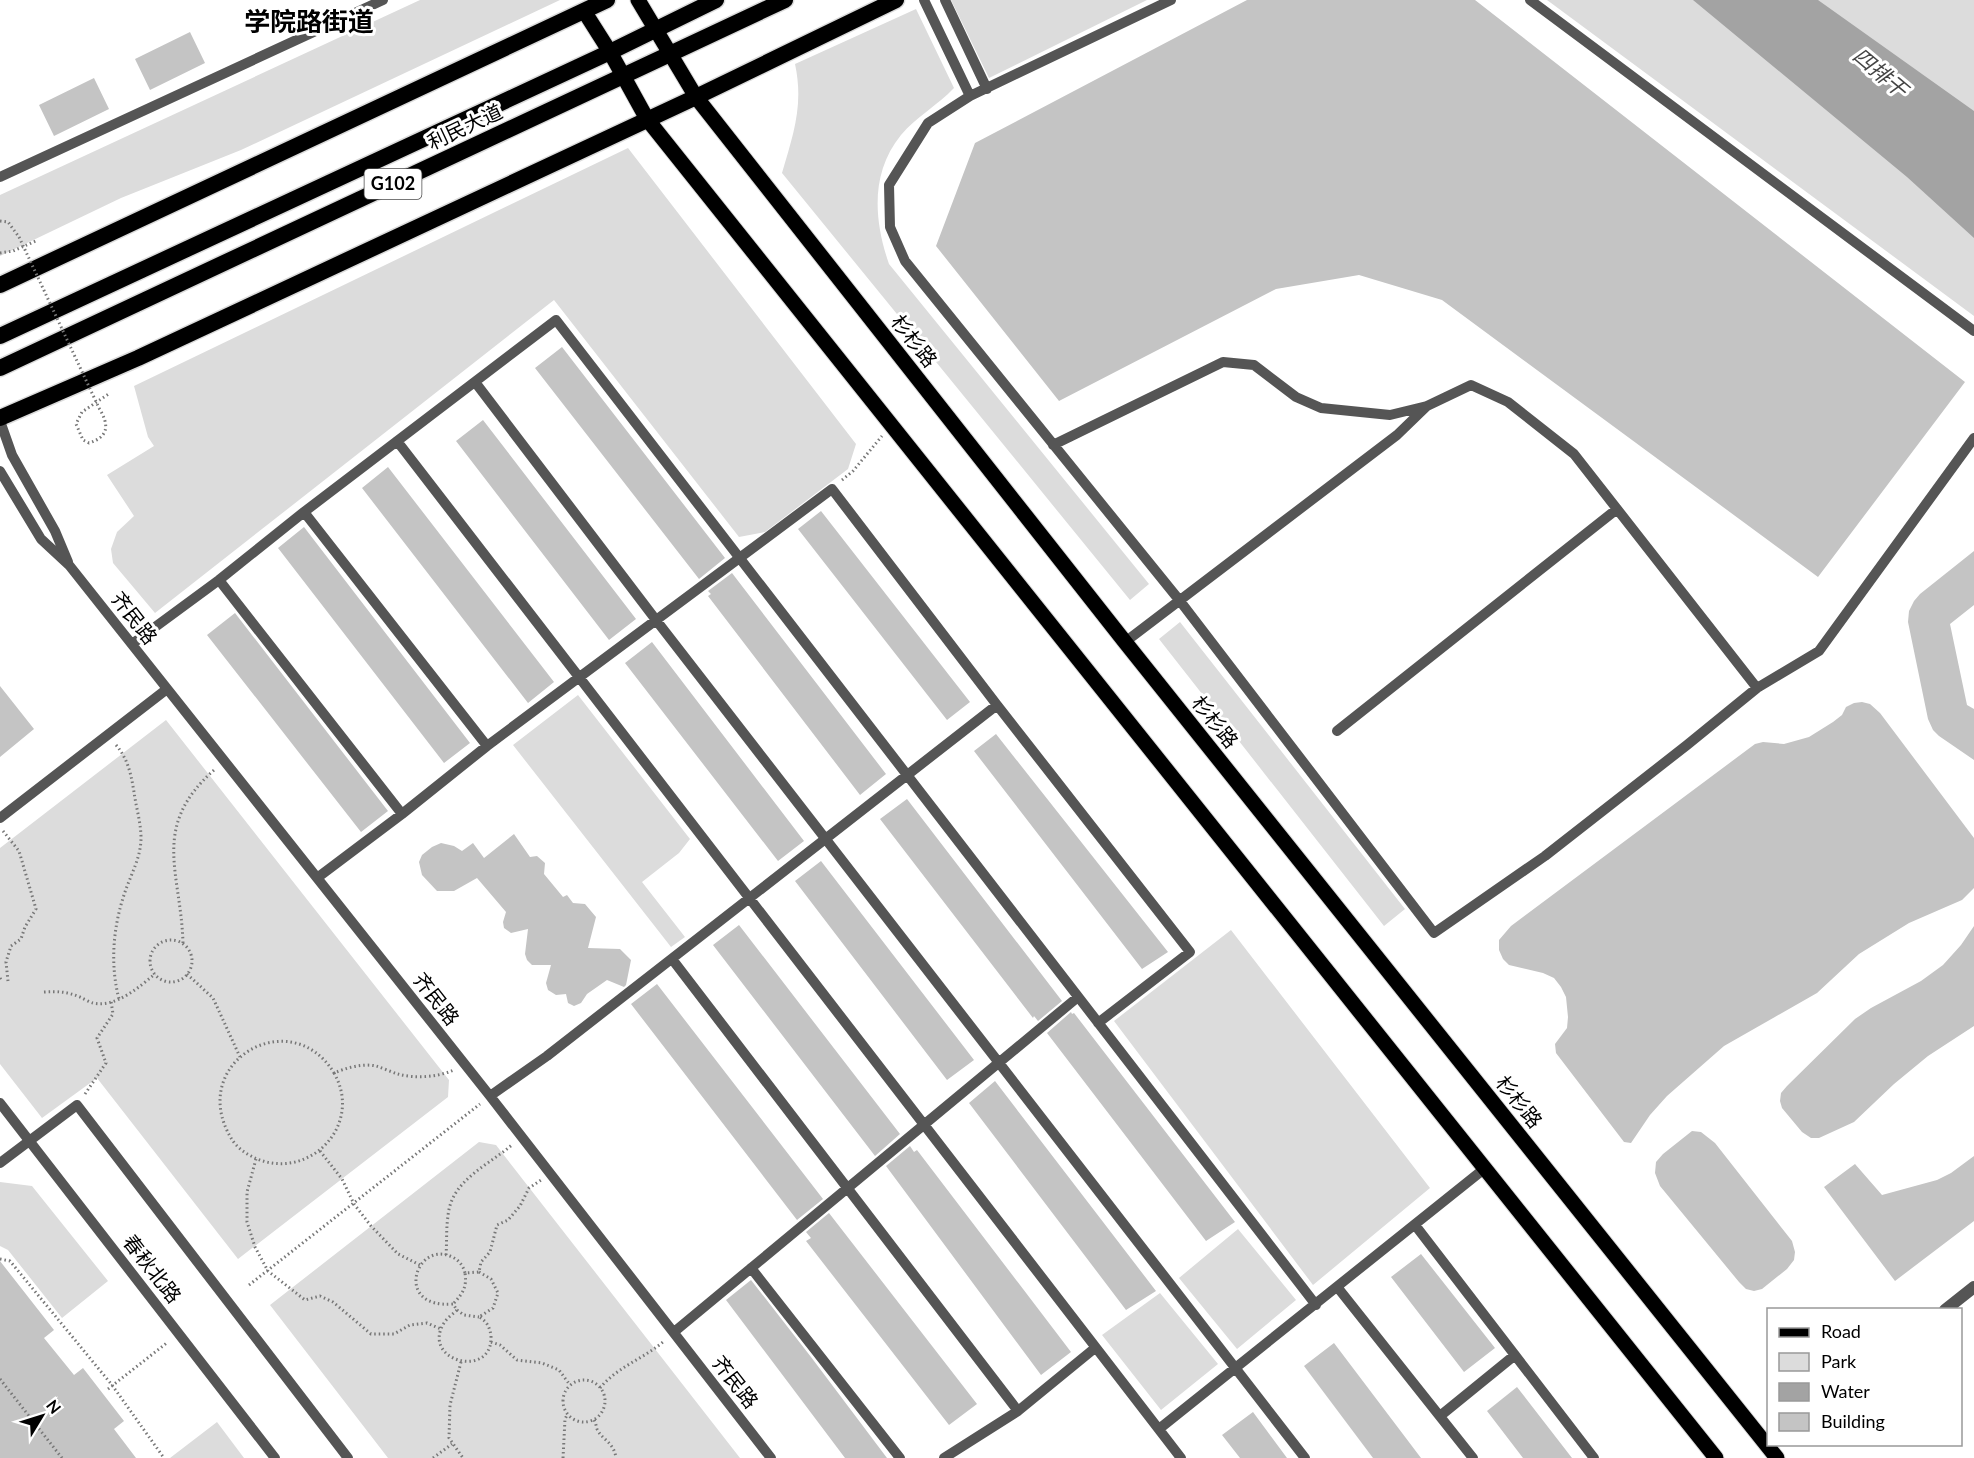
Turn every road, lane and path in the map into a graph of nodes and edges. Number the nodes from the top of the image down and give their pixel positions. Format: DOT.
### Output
graph roads {
  1 [pos="383,0"];
  2 [pos="607,0"];
  3 [pos="638,0"];
  4 [pos="716,0"];
  5 [pos="785,0"];
  6 [pos="897,0"];
  7 [pos="924,0"];
  8 [pos="945,0"];
  9 [pos="1171,0"];
  10 [pos="1530,0"];
  11 [pos="584,11"];
  12 [pos="657,30"];
  13 [pos="610,52"];
  14 [pos="671,54"];
  15 [pos="623,76"];
  16 [pos="987,89"];
  17 [pos="970,96"];
  18 [pos="696,97"];
  19 [pos="647,119"];
  20 [pos="0,177"];
  21 [pos="0,221"];
  22 [pos="38,240"];
  23 [pos="0,253"];
  24 [pos="0,285"];
  25 [pos="1974,331"];
  26 [pos="0,336"];
  27 [pos="0,368"];
  28 [pos="475,382"];
  29 [pos="110,393"];
  30 [pos="1427,406"];
  31 [pos="0,419"];
  32 [pos="891,426"];
  33 [pos="1974,438"];
  34 [pos="398,441"];
  35 [pos="1053,445"];
  36 [pos="0,471"];
  37 [pos="832,489"];
  38 [pos="1617,509"];
  39 [pos="304,512"];
  40 [pos="739,558"];
  41 [pos="69,565"];
  42 [pos="219,580"];
  43 [pos="1180,602"];
  44 [pos="656,620"];
  45 [pos="1125,642"];
  46 [pos="132,644"];
  47 [pos="579,677"];
  48 [pos="167,688"];
  49 [pos="1756,688"];
  50 [pos="997,705"];
  51 [pos="1336,731"];
  52 [pos="107,735"];
  53 [pos="487,746"];
  54 [pos="224,760"];
  55 [pos="908,775"];
  56 [pos="402,814"];
  57 [pos="0,818"];
  58 [pos="0,828"];
  59 [pos="826,839"];
  60 [pos="317,878"];
  61 [pos="749,898"];
  62 [pos="183,943"];
  63 [pos="672,959"];
  64 [pos="155,974"];
  65 [pos="187,975"];
  66 [pos="8,981"];
  67 [pos="44,992"];
  68 [pos="1078,997"];
  69 [pos="119,999"];
  70 [pos="111,1001"];
  71 [pos="1098,1023"];
  72 [pos="240,1057"];
  73 [pos="999,1063"];
  74 [pos="466,1065"];
  75 [pos="334,1073"];
  76 [pos="490,1096"];
  77 [pos="0,1103"];
  78 [pos="77,1105"];
  79 [pos="924,1125"];
  80 [pos="522,1137"];
  81 [pos="29,1141"];
  82 [pos="320,1151"];
  83 [pos="256,1159"];
  84 [pos="0,1163"];
  85 [pos="1484,1169"];
  86 [pos="550,1173"];
  87 [pos="847,1188"];
  88 [pos="354,1204"];
  89 [pos="1415,1226"];
  90 [pos="446,1255"];
  91 [pos="0,1259"];
  92 [pos="420,1265"];
  93 [pos="751,1268"];
  94 [pos="268,1271"];
  95 [pos="479,1272"];
  96 [pos="465,1273"];
  97 [pos="249,1286"];
  98 [pos="1974,1287"];
  99 [pos="1338,1288"];
  100 [pos="453,1304"];
  101 [pos="1316,1305"];
  102 [pos="1948,1308"];
  103 [pos="457,1310"];
  104 [pos="479,1317"];
  105 [pos="441,1329"];
  106 [pos="674,1332"];
  107 [pos="179,1334"];
  108 [pos="491,1342"];
  109 [pos="1095,1348"];
  110 [pos="1515,1355"];
  111 [pos="460,1362"];
  112 [pos="1236,1369"];
  113 [pos="0,1379"];
  114 [pos="112,1385"];
  115 [pos="570,1385"];
  116 [pos="600,1388"];
  117 [pos="108,1389"];
  118 [pos="1018,1411"];
  119 [pos="567,1415"];
  120 [pos="1440,1416"];
  121 [pos="594,1420"];
  122 [pos="1159,1429"];
  123 [pos="452,1444"];
  124 [pos="1767,1444"];
  125 [pos="62,1458"];
  126 [pos="164,1458"];
  127 [pos="275,1458"];
  128 [pos="348,1458"];
  129 [pos="433,1458"];
  130 [pos="463,1458"];
  131 [pos="563,1458"];
  132 [pos="616,1458"];
  133 [pos="771,1458"];
  134 [pos="900,1458"];
  135 [pos="944,1458"];
  136 [pos="1181,1458"];
  137 [pos="1305,1458"];
  138 [pos="1473,1458"];
  139 [pos="1594,1458"];
  140 [pos="1716,1458"];
  1 -- 20 [label="lane"];
  2 -- 11 [label="highway"];
  3 -- 12 [label="main road, 杉杉路"];
  4 -- 12 [label="highway, 利民大道 / G102"];
  5 -- 14 [label="highway, 利民大道 / G102"];
  6 -- 18 [label="highway"];
  7 -- 17 [label="lane"];
  8 -- 16 [label="lane"];
  9 -- 16 [label="lane"];
  10 -- 25 [label="lane"];
  11 -- 13 [label="main road"];
  11 -- 24 [label="highway"];
  12 -- 13 [label="highway, 利民大道 / G102"];
  12 -- 14 [label="main road, 杉杉路"];
  13 -- 15 [label="main road"];
  13 -- 26 [label="highway, 利民大道 / G102"];
  14 -- 15 [label="highway, 利民大道 / G102"];
  14 -- 18 [label="main road, 杉杉路"];
  15 -- 19 [label="main road"];
  15 -- 27 [label="highway, 利民大道 / G102"];
  16 -- 17 [label="lane"];
  17 -- 35 [label="lane"];
  18 -- 19 [label="highway"];
  18 -- 45 [label="main road, 杉杉路"];
  19 -- 31 [label="highway"];
  19 -- 32 [label="main road"];
  21 -- 29 [label="path, bridge"];
  22 -- 23 [label="path"];
  28 -- 34 [label="lane"];
  28 -- 40 [label="lane"];
  28 -- 44 [label="lane"];
  30 -- 35 [label="lane"];
  30 -- 38 [label="lane"];
  30 -- 43 [label="lane"];
  31 -- 41 [label="lane"];
  32 -- 37 [label="path"];
  32 -- 85 [label="main road"];
  33 -- 49 [label="lane"];
  34 -- 39 [label="lane"];
  34 -- 47 [label="lane"];
  35 -- 43 [label="lane"];
  36 -- 41 [label="lane"];
  37 -- 40 [label="lane"];
  37 -- 50 [label="lane"];
  38 -- 49 [label="lane"];
  38 -- 51 [label="lane"];
  39 -- 42 [label="lane"];
  39 -- 53 [label="lane"];
  40 -- 44 [label="lane"];
  40 -- 55 [label="lane"];
  41 -- 46 [label="lane, 齐民路"];
  42 -- 46 [label="lane"];
  42 -- 56 [label="lane"];
  43 -- 45 [label="lane"];
  43 -- 49 [label="lane"];
  44 -- 47 [label="lane"];
  44 -- 59 [label="lane"];
  45 -- 124 [label="main road, 杉杉路"];
  46 -- 48 [label="lane, 齐民路"];
  47 -- 53 [label="lane"];
  47 -- 61 [label="lane"];
  48 -- 52 [label="lane"];
  48 -- 54 [label="lane, 齐民路"];
  50 -- 55 [label="lane"];
  50 -- 71 [label="lane"];
  52 -- 57 [label="lane"];
  52 -- 69 [label="path"];
  53 -- 56 [label="lane"];
  54 -- 60 [label="lane, 齐民路"];
  54 -- 62 [label="path"];
  55 -- 59 [label="lane"];
  55 -- 68 [label="lane"];
  56 -- 60 [label="lane"];
  58 -- 66 [label="path"];
  59 -- 61 [label="lane"];
  59 -- 73 [label="lane"];
  60 -- 74 [label="lane, 齐民路"];
  61 -- 63 [label="lane"];
  61 -- 79 [label="lane"];
  62 -- 64 [label="path"];
  62 -- 65 [label="path"];
  63 -- 76 [label="lane"];
  63 -- 87 [label="lane"];
  64 -- 65 [label="path"];
  64 -- 69 [label="path"];
  65 -- 72 [label="path"];
  67 -- 70 [label="path"];
  68 -- 71 [label="lane"];
  68 -- 73 [label="lane"];
  69 -- 70 [label="path"];
  70 -- 78 [label="path"];
  71 -- 101 [label="lane"];
  72 -- 75 [label="path"];
  72 -- 83 [label="path"];
  73 -- 79 [label="lane"];
  73 -- 112 [label="lane"];
  74 -- 75 [label="path"];
  74 -- 76 [label="lane, 齐民路"];
  75 -- 82 [label="path"];
  76 -- 80 [label="lane, 齐民路"];
  76 -- 88 [label="path"];
  77 -- 81 [label="lane, 春秋北路"];
  78 -- 81 [label="lane"];
  78 -- 128 [label="lane"];
  79 -- 87 [label="lane"];
  79 -- 109 [label="lane"];
  80 -- 86 [label="lane, 齐民路"];
  80 -- 90 [label="path"];
  81 -- 84 [label="lane"];
  81 -- 107 [label="lane, 春秋北路"];
  82 -- 83 [label="path"];
  82 -- 88 [label="path"];
  83 -- 94 [label="path"];
  85 -- 89 [label="lane"];
  85 -- 140 [label="main road"];
  86 -- 95 [label="path"];
  86 -- 106 [label="lane, 齐民路"];
  87 -- 93 [label="lane"];
  87 -- 118 [label="lane"];
  88 -- 92 [label="path"];
  88 -- 94 [label="path"];
  89 -- 99 [label="lane"];
  89 -- 110 [label="lane"];
  90 -- 92 [label="path"];
  90 -- 96 [label="path"];
  91 -- 114 [label="path"];
  92 -- 100 [label="path"];
  93 -- 106 [label="lane"];
  93 -- 134 [label="lane"];
  94 -- 97 [label="path"];
  94 -- 105 [label="path"];
  95 -- 96 [label="path"];
  95 -- 104 [label="path"];
  96 -- 100 [label="path"];
  98 -- 102 [label="street"];
  99 -- 101 [label="lane"];
  99 -- 120 [label="lane"];
  100 -- 103 [label="path"];
  101 -- 112 [label="lane"];
  103 -- 104 [label="path"];
  103 -- 105 [label="path"];
  104 -- 108 [label="path"];
  105 -- 111 [label="path"];
  106 -- 116 [label="path"];
  106 -- 133 [label="lane, 齐民路"];
  107 -- 114 [label="path"];
  107 -- 127 [label="lane, 春秋北路"];
  108 -- 111 [label="path"];
  108 -- 115 [label="path"];
  109 -- 118 [label="lane"];
  109 -- 122 [label="lane"];
  110 -- 120 [label="lane"];
  110 -- 139 [label="lane"];
  111 -- 123 [label="path"];
  112 -- 122 [label="lane"];
  112 -- 137 [label="lane"];
  113 -- 125 [label="path"];
  114 -- 117 [label="path"];
  114 -- 126 [label="path"];
  115 -- 116 [label="path"];
  115 -- 119 [label="path"];
  116 -- 121 [label="path"];
  118 -- 135 [label="lane"];
  119 -- 121 [label="path"];
  119 -- 131 [label="path"];
  120 -- 138 [label="lane"];
  121 -- 132 [label="path"];
  122 -- 136 [label="lane"];
  123 -- 129 [label="path"];
  123 -- 130 [label="path"];
}
